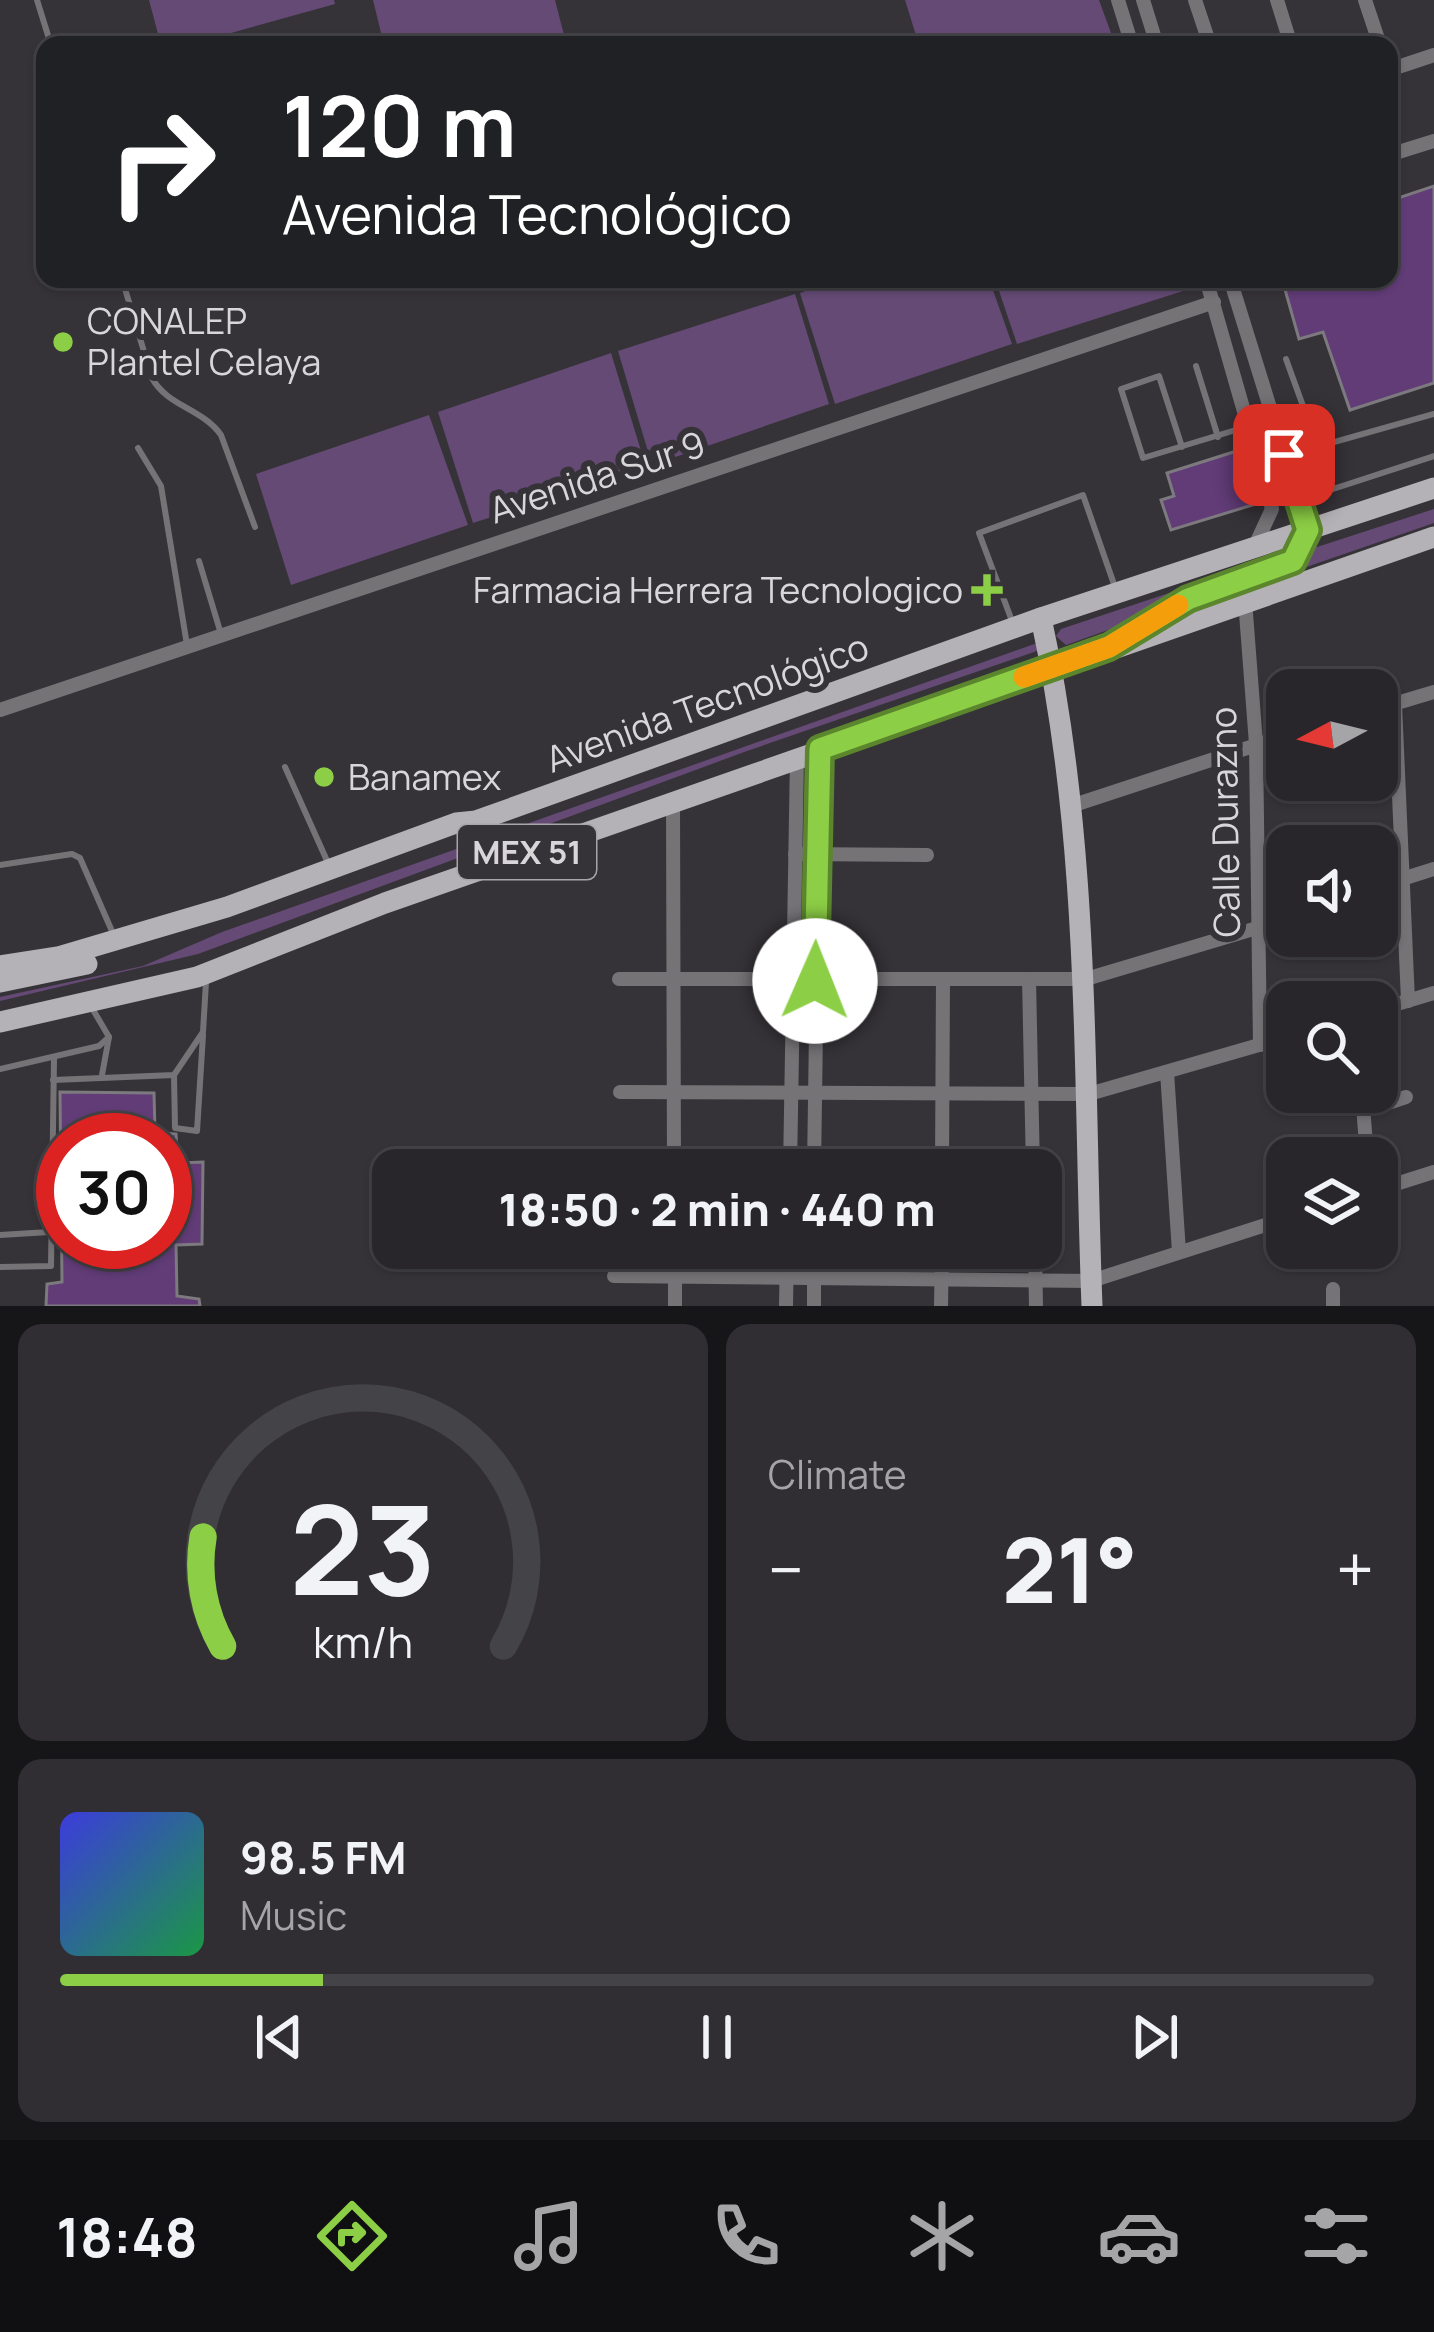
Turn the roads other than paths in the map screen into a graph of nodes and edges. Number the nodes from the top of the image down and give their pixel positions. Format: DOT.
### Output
graph roads {
  1 [pos="37,0"];
  2 [pos="1118,0"];
  3 [pos="1143,0"];
  4 [pos="1195,0"];
  5 [pos="1277,0"];
  6 [pos="1365,0"];
  7 [pos="48,36"];
  8 [pos="1129,36"];
  9 [pos="1154,36"];
  10 [pos="1207,36"];
  11 [pos="1288,36"];
  12 [pos="1377,36"];
  13 [pos="1434,55"];
  14 [pos="1398,67"];
  15 [pos="1434,141"];
  16 [pos="1398,152"];
  17 [pos="125,288"];
  18 [pos="1209,288"];
  19 [pos="1233,288"];
  20 [pos="1214,302"];
  21 [pos="1286,359"];
  22 [pos="1196,366"];
  23 [pos="1434,414"];
  24 [pos="1273,418"];
  25 [pos="1252,428"];
  26 [pos="1218,437"];
  27 [pos="1181,447"];
  28 [pos="139,448"];
  29 [pos="1318,448"];
  30 [pos="1284,455"];
  31 [pos="1434,456"];
  32 [pos="1262,462"];
  33 [pos="1434,488"];
  34 [pos="255,527"];
  35 [pos="1308,530"];
  36 [pos="1434,537"];
  37 [pos="1254,548"];
  38 [pos="199,561"];
  39 [pos="1117,593"];
  40 [pos="1245,599"];
  41 [pos="1041,618"];
  42 [pos="1014,628"];
  43 [pos="221,634"];
  44 [pos="188,645"];
  45 [pos="1109,647"];
  46 [pos="1052,668"];
  47 [pos="1434,692"];
  48 [pos="1398,703"];
  49 [pos="0,710"];
  50 [pos="1266,741"];
  51 [pos="1256,744"];
  52 [pos="820,749"];
  53 [pos="797,757"];
  54 [pos="285,767"];
  55 [pos="1398,779"];
  56 [pos="673,801"];
  57 [pos="1070,806"];
  58 [pos="476,821"];
  59 [pos="795,854"];
  60 [pos="818,854"];
  61 [pos="926,855"];
  62 [pos="0,865"];
  63 [pos="1434,869"];
  64 [pos="332,872"];
  65 [pos="1402,879"];
  66 [pos="1398,880"];
  67 [pos="385,903"];
  68 [pos="1266,926"];
  69 [pos="1257,929"];
  70 [pos="116,941"];
  71 [pos="0,966"];
  72 [pos="207,972"];
  73 [pos="619,979"];
  74 [pos="674,979"];
  75 [pos="943,979"];
  76 [pos="1029,979"];
  77 [pos="1086,979"];
  78 [pos="793,980"];
  79 [pos="815,981"];
  80 [pos="0,982"];
  81 [pos="1434,993"];
  82 [pos="1408,1000"];
  83 [pos="1398,1003"];
  84 [pos="89,1005"];
  85 [pos="0,1017"];
  86 [pos="203,1032"];
  87 [pos="109,1037"];
  88 [pos="1266,1043"];
  89 [pos="1260,1045"];
  90 [pos="54,1059"];
  91 [pos="0,1069"];
  92 [pos="1167,1072"];
  93 [pos="102,1075"];
  94 [pos="174,1075"];
  95 [pos="52,1080"];
  96 [pos="674,1091"];
  97 [pos="620,1092"];
  98 [pos="942,1094"];
  99 [pos="1089,1094"];
  100 [pos="792,1095"];
  101 [pos="1031,1095"];
  102 [pos="814,1096"];
  103 [pos="1406,1097"];
  104 [pos="1398,1100"];
  105 [pos="51,1113"];
  106 [pos="674,1149"];
  107 [pos="791,1149"];
  108 [pos="814,1149"];
  109 [pos="942,1149"];
  110 [pos="1032,1149"];
  111 [pos="1434,1172"];
  112 [pos="1398,1183"];
  113 [pos="1266,1225"];
  114 [pos="36,1233"];
  115 [pos="0,1235"];
  116 [pos="1179,1252"];
  117 [pos="36,1266"];
  118 [pos="0,1267"];
  119 [pos="675,1269"];
  120 [pos="786,1269"];
  121 [pos="814,1269"];
  122 [pos="941,1269"];
  123 [pos="1035,1269"];
  124 [pos="614,1276"];
  125 [pos="675,1276"];
  126 [pos="786,1276"];
  127 [pos="814,1276"];
  128 [pos="941,1279"];
  129 [pos="1035,1280"];
  130 [pos="1090,1281"];
  131 [pos="1333,1289"];
  132 [pos="674,1306"];
  133 [pos="786,1306"];
  134 [pos="814,1306"];
  135 [pos="941,1306"];
  136 [pos="1036,1306"];
  137 [pos="1092,1306"];
  138 [pos="1333,1306"];
  1 -- 7 [label="lane"];
  2 -- 8 [label="street"];
  3 -- 9 [label="street"];
  4 -- 10 [label="street"];
  5 -- 11 [label="street"];
  6 -- 12 [label="street"];
  13 -- 14 [label="street"];
  15 -- 16 [label="street"];
  17 -- 34 [label="lane"];
  18 -- 20 [label="street"];
  19 -- 24 [label="street"];
  20 -- 25 [label="street"];
  20 -- 43 [label="street, Avenida Sur 9"];
  21 -- 29 [label="lane"];
  22 -- 26 [label="lane"];
  23 -- 29 [label="lane"];
  24 -- 25 [label="lane"];
  24 -- 30 [label="street"];
  25 -- 26 [label="lane"];
  25 -- 32 [label="street"];
  26 -- 27 [label="lane"];
  27 -- 27 [label="lane"];
  28 -- 44 [label="lane"];
  29 -- 30 [label="lane"];
  29 -- 31 [label="lane"];
  30 -- 32 [label="lane"];
  30 -- 35 [label="street"];
  32 -- 37 [label="street"];
  33 -- 35 [label="main road, Avenida Tecnológico / MEX 51"];
  35 -- 37 [label="main road, Avenida Tecnológico / MEX 51"];
  35 -- 45 [label="main road"];
  36 -- 40 [label="main road, MEX 51"];
  37 -- 39 [label="main road, Avenida Tecnológico / MEX 51"];
  38 -- 43 [label="lane"];
  39 -- 41 [label="main road, Avenida Tecnológico / MEX 51"];
  39 -- 42 [label="lane"];
  40 -- 45 [label="main road, MEX 51"];
  40 -- 51 [label="street, Calle Durazno"];
  41 -- 42 [label="main road, Avenida Tecnológico / MEX 51"];
  41 -- 46 [label="main road"];
  42 -- 58 [label="main road, Avenida Tecnológico / MEX 51"];
  43 -- 44 [label="street, Avenida Sur 9"];
  44 -- 49 [label="street, Avenida Sur 9"];
  45 -- 46 [label="main road, MEX 51"];
  46 -- 52 [label="main road, MEX 51"];
  46 -- 57 [label="main road"];
  47 -- 48 [label="street"];
  50 -- 51 [label="street"];
  51 -- 57 [label="street"];
  51 -- 69 [label="street, Calle Durazno"];
  52 -- 53 [label="main road, MEX 51"];
  52 -- 60 [label="street"];
  53 -- 56 [label="main road, MEX 51"];
  53 -- 59 [label="street"];
  54 -- 64 [label="lane"];
  55 -- 65 [label="street"];
  56 -- 67 [label="main road, MEX 51"];
  56 -- 74 [label="street"];
  57 -- 77 [label="main road"];
  58 -- 64 [label="main road, Avenida Tecnológico / MEX 51"];
  58 -- 80 [label="main road"];
  59 -- 60 [label="street"];
  59 -- 78 [label="street"];
  60 -- 61 [label="street"];
  60 -- 79 [label="street"];
  62 -- 70 [label="lane"];
  63 -- 65 [label="street"];
  64 -- 70 [label="main road, Avenida Tecnológico / MEX 51"];
  65 -- 66 [label="street"];
  65 -- 82 [label="street"];
  67 -- 72 [label="main road, MEX 51"];
  67 -- 85 [label="main road"];
  68 -- 69 [label="street"];
  69 -- 77 [label="street"];
  69 -- 89 [label="street, Calle Durazno"];
  70 -- 71 [label="main road, Avenida Tecnológico / MEX 51"];
  72 -- 84 [label="main road, MEX 51"];
  72 -- 86 [label="lane"];
  73 -- 74 [label="street"];
  74 -- 78 [label="street"];
  74 -- 96 [label="street"];
  75 -- 76 [label="street"];
  75 -- 79 [label="street"];
  75 -- 98 [label="street"];
  76 -- 77 [label="street"];
  76 -- 101 [label="street"];
  77 -- 99 [label="main road"];
  78 -- 79 [label="street"];
  78 -- 100 [label="street"];
  79 -- 102 [label="street"];
  81 -- 82 [label="street"];
  82 -- 83 [label="street"];
  84 -- 85 [label="main road, MEX 51"];
  84 -- 87 [label="lane"];
  86 -- 94 [label="lane"];
  86 -- 94 [label="lane"];
  87 -- 90 [label="lane"];
  87 -- 93 [label="lane"];
  88 -- 89 [label="street"];
  89 -- 92 [label="street"];
  90 -- 91 [label="lane"];
  90 -- 95 [label="lane"];
  92 -- 99 [label="street"];
  92 -- 116 [label="street"];
  93 -- 94 [label="lane"];
  93 -- 95 [label="lane"];
  95 -- 105 [label="lane"];
  96 -- 97 [label="street"];
  96 -- 100 [label="street"];
  96 -- 106 [label="street"];
  98 -- 101 [label="street"];
  98 -- 102 [label="street"];
  98 -- 109 [label="street"];
  99 -- 101 [label="street"];
  99 -- 130 [label="main road"];
  100 -- 102 [label="street"];
  100 -- 107 [label="street"];
  101 -- 110 [label="street"];
  102 -- 108 [label="street"];
  103 -- 104 [label="street"];
  111 -- 112 [label="street"];
  113 -- 116 [label="street"];
  114 -- 115 [label="lane"];
  116 -- 130 [label="street"];
  117 -- 118 [label="lane"];
  119 -- 125 [label="street"];
  120 -- 126 [label="street"];
  121 -- 127 [label="street"];
  122 -- 128 [label="street"];
  123 -- 129 [label="street"];
  124 -- 125 [label="street"];
  125 -- 126 [label="street"];
  125 -- 132 [label="street"];
  126 -- 127 [label="street"];
  126 -- 133 [label="street"];
  127 -- 128 [label="street"];
  127 -- 134 [label="street"];
  128 -- 129 [label="street"];
  128 -- 135 [label="street"];
  129 -- 130 [label="street"];
  129 -- 136 [label="street"];
  130 -- 137 [label="main road"];
  131 -- 138 [label="street"];
}
